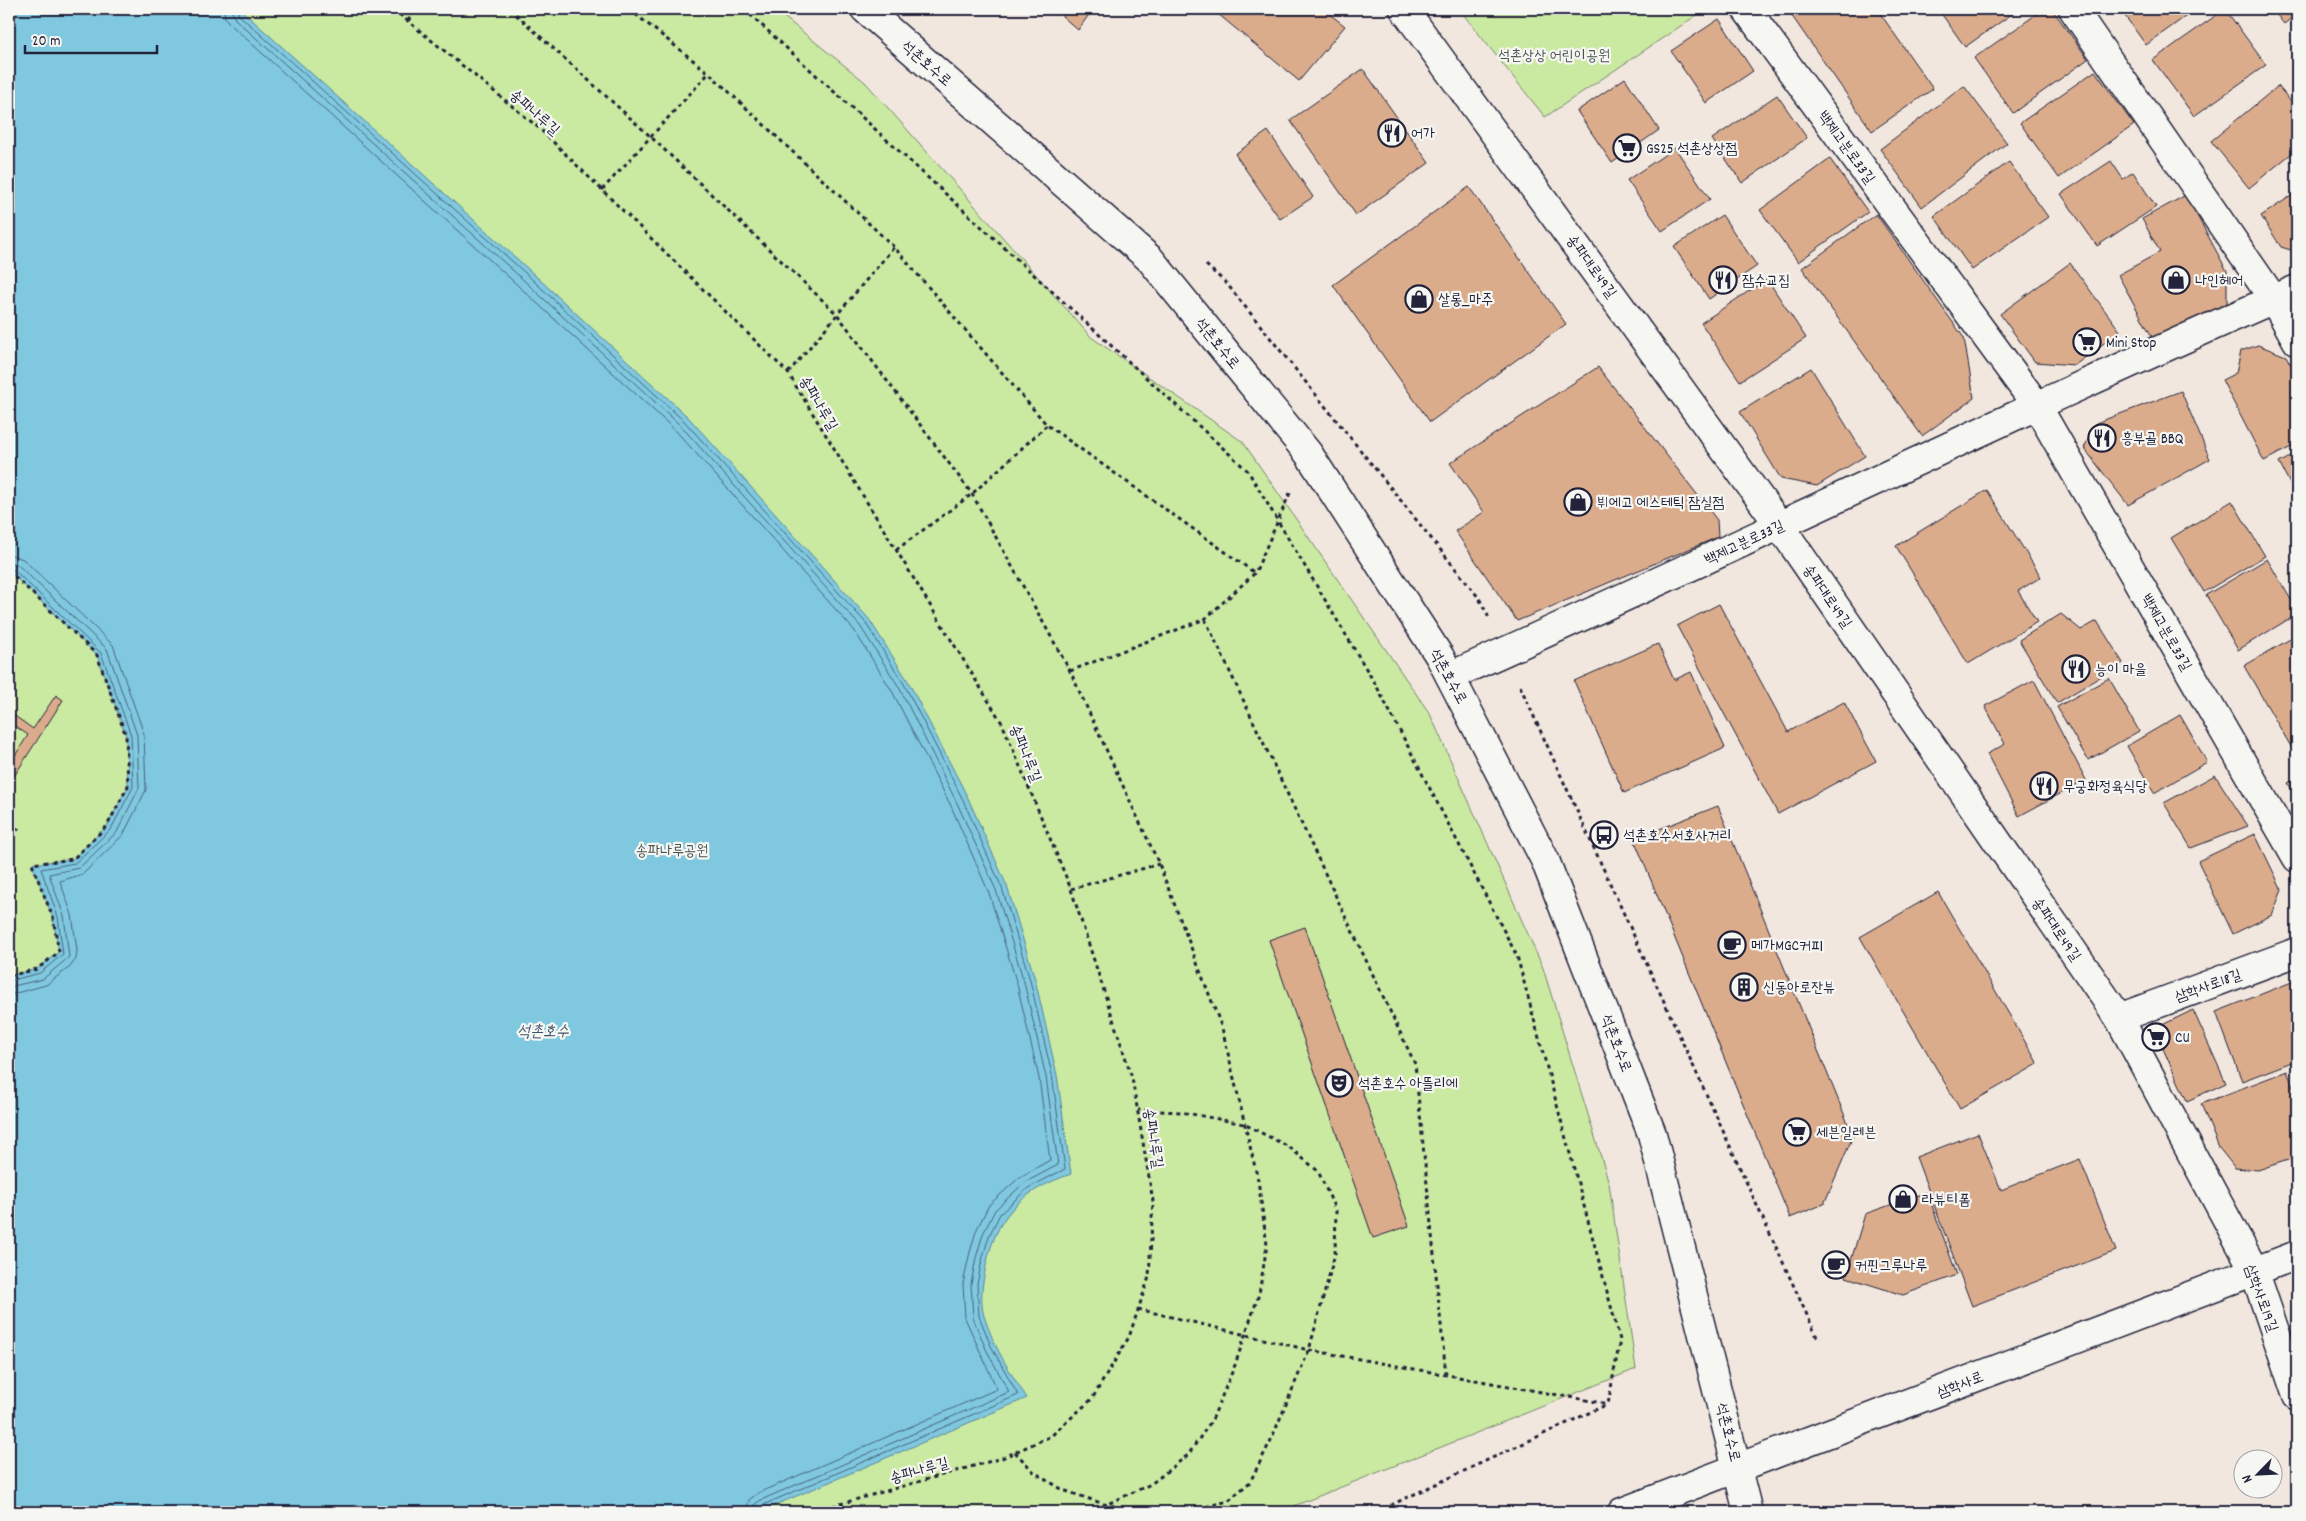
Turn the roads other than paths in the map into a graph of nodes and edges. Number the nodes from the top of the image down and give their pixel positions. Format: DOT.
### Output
graph roads {
  1 [pos="865,9"];
  2 [pos="1404,9"];
  3 [pos="1746,9"];
  4 [pos="2073,9"];
  5 [pos="2285,295"];
  6 [pos="2297,341"];
  7 [pos="2037,406"];
  8 [pos="1780,526"];
  9 [pos="1450,676"];
  10 [pos="2297,858"];
  11 [pos="2297,952"];
  12 [pos="2119,1018"];
  13 [pos="2218,1204"];
  14 [pos="2297,1255"];
  15 [pos="2254,1270"];
  16 [pos="2297,1396"];
  17 [pos="1738,1468"];
  18 [pos="1622,1512"];
  19 [pos="1748,1512"];
  1 -- 9 [label="street, 석촌호수로"];
  2 -- 8 [label="street, 송파대로49길"];
  3 -- 7 [label="street, 백제고분로33길"];
  4 -- 5 [label="street"];
  5 -- 6 [label="street"];
  5 -- 7 [label="street, 백제고분로33길"];
  7 -- 8 [label="street, 백제고분로33길"];
  7 -- 10 [label="street, 백제고분로33길"];
  8 -- 9 [label="street, 백제고분로33길"];
  8 -- 12 [label="street, 송파대로49길"];
  9 -- 17 [label="street, 석촌호수로"];
  11 -- 12 [label="street, 삼학사로18길"];
  12 -- 13 [label="street, 송파대로49길"];
  13 -- 15 [label="street, 삼학사로19길"];
  14 -- 15 [label="street, 삼학사로"];
  15 -- 16 [label="street, 삼학사로19길"];
  15 -- 17 [label="street, 삼학사로"];
  17 -- 18 [label="street, 삼학사로"];
  17 -- 19 [label="street, 석촌호수로"];
}
